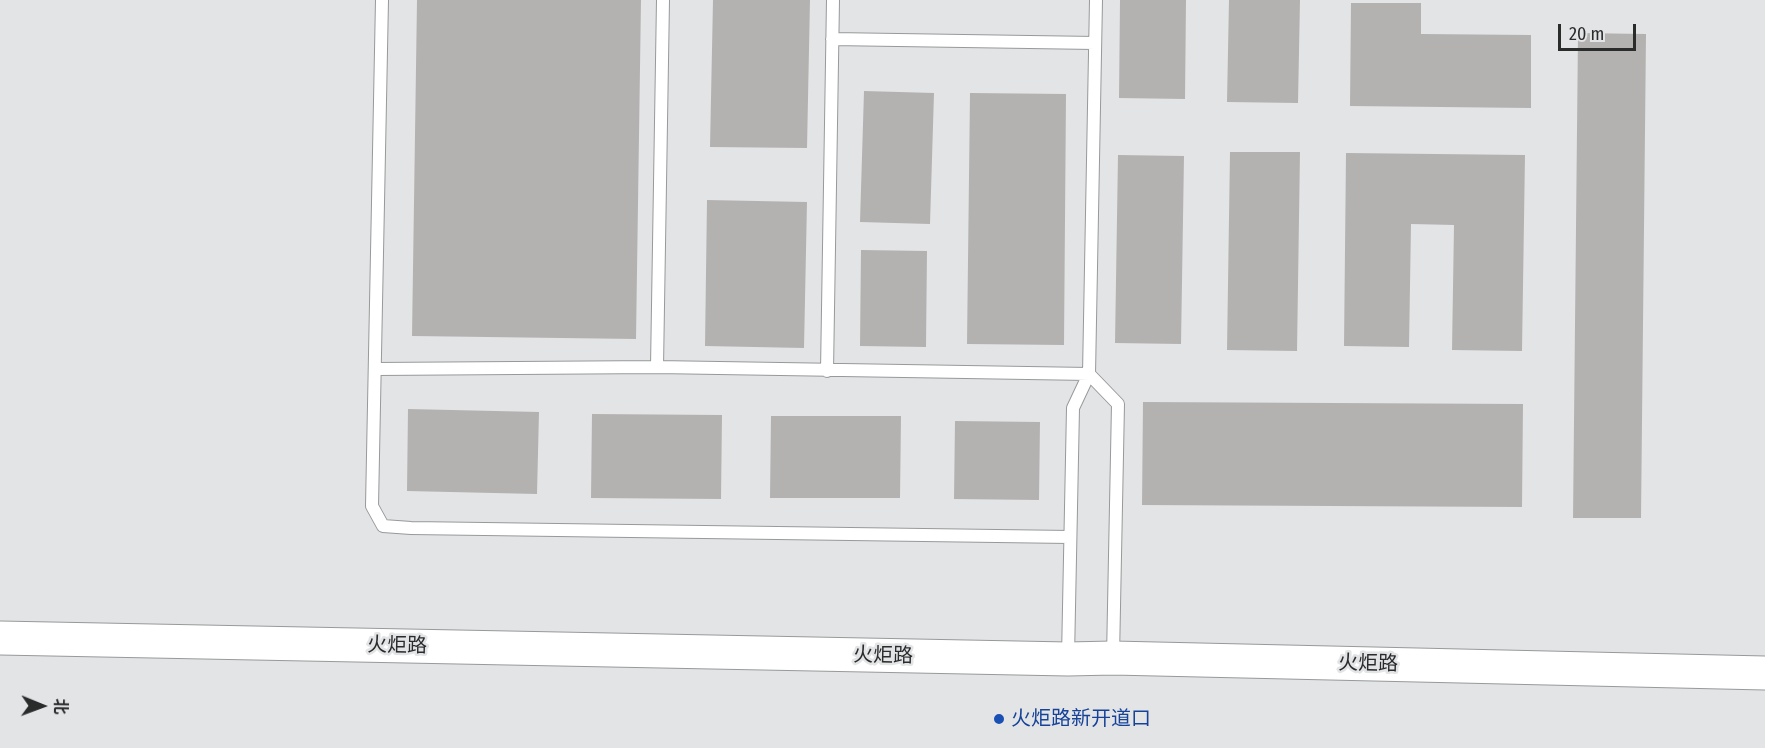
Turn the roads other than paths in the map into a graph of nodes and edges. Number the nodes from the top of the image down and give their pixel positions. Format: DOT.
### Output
graph roads {
  1 [pos="382,0"];
  2 [pos="663,0"];
  3 [pos="833,0"];
  4 [pos="1096,0"];
  5 [pos="832,39"];
  6 [pos="1095,43"];
  7 [pos="657,367"];
  8 [pos="376,369"];
  9 [pos="827,371"];
  10 [pos="1089,374"];
  11 [pos="1070,537"];
  12 [pos="0,638"];
  13 [pos="1113,658"];
  14 [pos="1068,659"];
  15 [pos="1765,673"];
  1 -- 8 [label="lane"];
  2 -- 7 [label="lane"];
  3 -- 5 [label="lane"];
  4 -- 6 [label="lane"];
  5 -- 6 [label="lane"];
  5 -- 9 [label="lane"];
  6 -- 10 [label="lane"];
  7 -- 8 [label="lane"];
  7 -- 9 [label="lane"];
  8 -- 11 [label="lane"];
  9 -- 10 [label="lane"];
  10 -- 11 [label="lane"];
  10 -- 13 [label="lane"];
  11 -- 14 [label="lane"];
  12 -- 14 [label="main road, 火炬路"];
  13 -- 14 [label="main road, 火炬路"];
  13 -- 15 [label="main road, 火炬路"];
}
